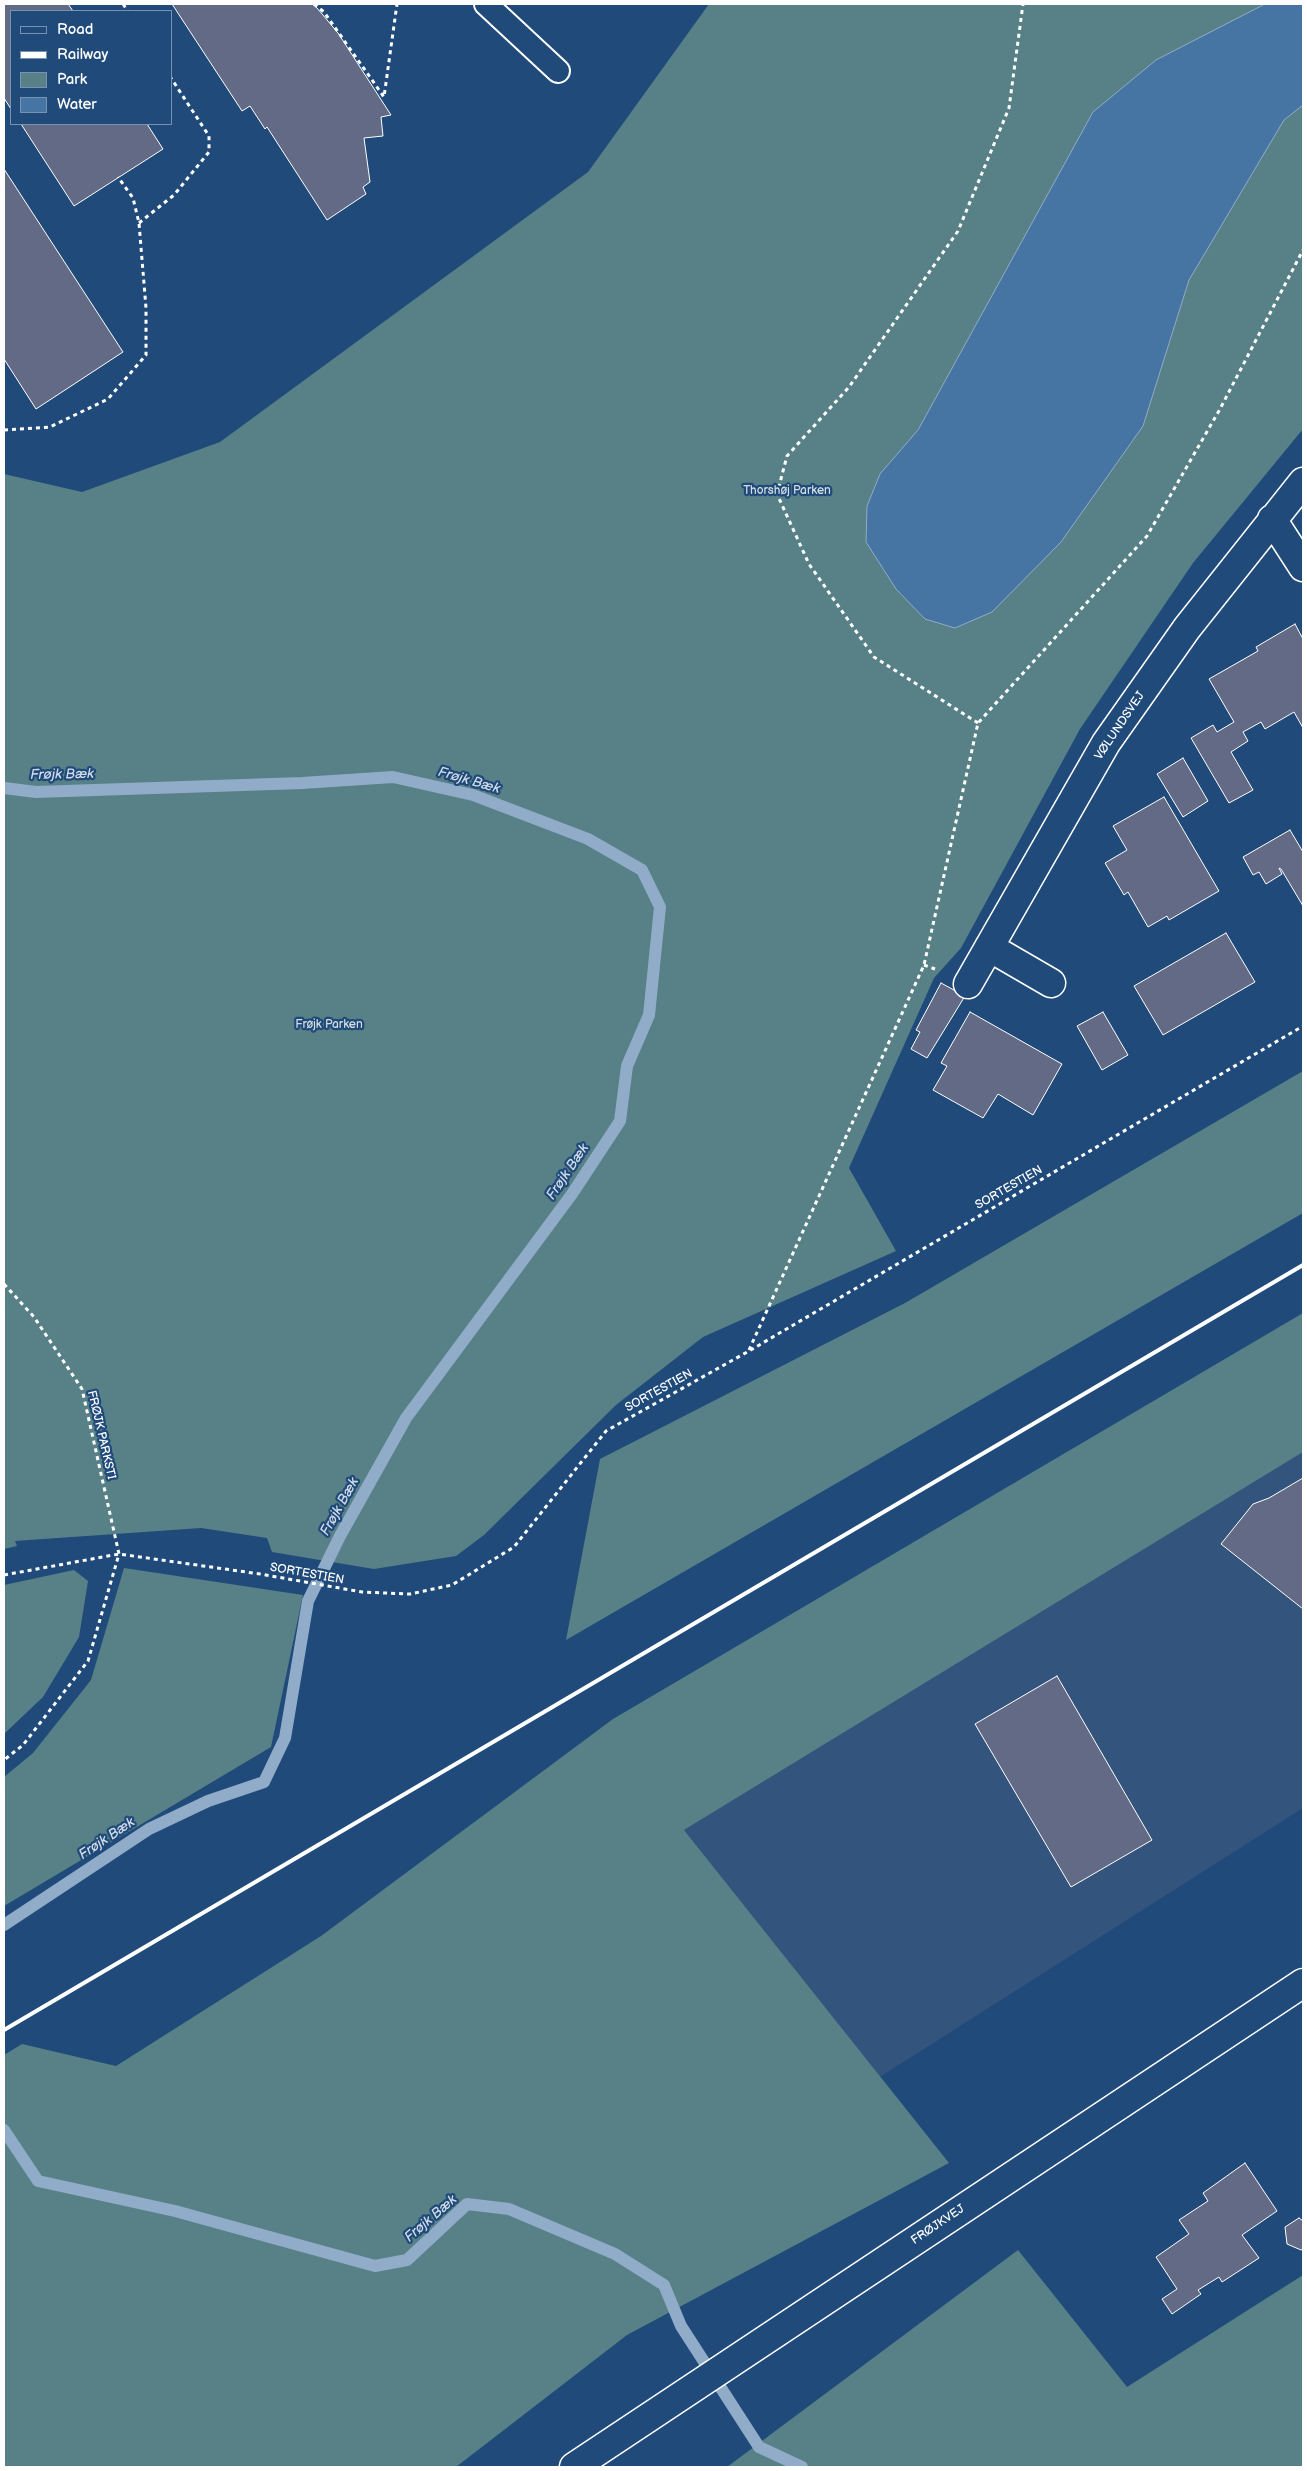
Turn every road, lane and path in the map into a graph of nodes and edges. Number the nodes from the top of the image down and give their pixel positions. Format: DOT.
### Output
graph roads {
  1 [pos="314,4"];
  2 [pos="397,4"];
  3 [pos="486,4"];
  4 [pos="1023,4"];
  5 [pos="558,71"];
  6 [pos="172,80"];
  7 [pos="118,177"];
  8 [pos="139,223"];
  9 [pos="1303,250"];
  10 [pos="4,430"];
  11 [pos="1303,482"];
  12 [pos="1272,519"];
  13 [pos="1303,567"];
  14 [pos="978,723"];
  15 [pos="989,947"];
  16 [pos="1051,983"];
  17 [pos="968,984"];
  18 [pos="1303,1026"];
  19 [pos="4,1284"];
  20 [pos="749,1351"];
  21 [pos="119,1554"];
  22 [pos="4,1575"];
  23 [pos="4,1760"];
  24 [pos="1303,1983"];
  25 [pos="574,2467"];
  1 -- 2 [label="path"];
  3 -- 5 [label="lane"];
  4 -- 14 [label="path"];
  6 -- 8 [label="path"];
  7 -- 8 [label="path"];
  8 -- 10 [label="path"];
  9 -- 14 [label="path"];
  11 -- 12 [label="street, VØLUNDSVEJ"];
  12 -- 13 [label="street"];
  12 -- 15 [label="street, VØLUNDSVEJ"];
  14 -- 20 [label="path"];
  15 -- 16 [label="street"];
  15 -- 17 [label="street, VØLUNDSVEJ"];
  18 -- 20 [label="path, SORTESTIEN"];
  19 -- 21 [label="path, FRØJK PARKSTI"];
  20 -- 21 [label="path, SORTESTIEN"];
  21 -- 22 [label="path, SORTESTIEN"];
  21 -- 23 [label="path"];
  24 -- 25 [label="street, FRØJKVEJ"];
}
